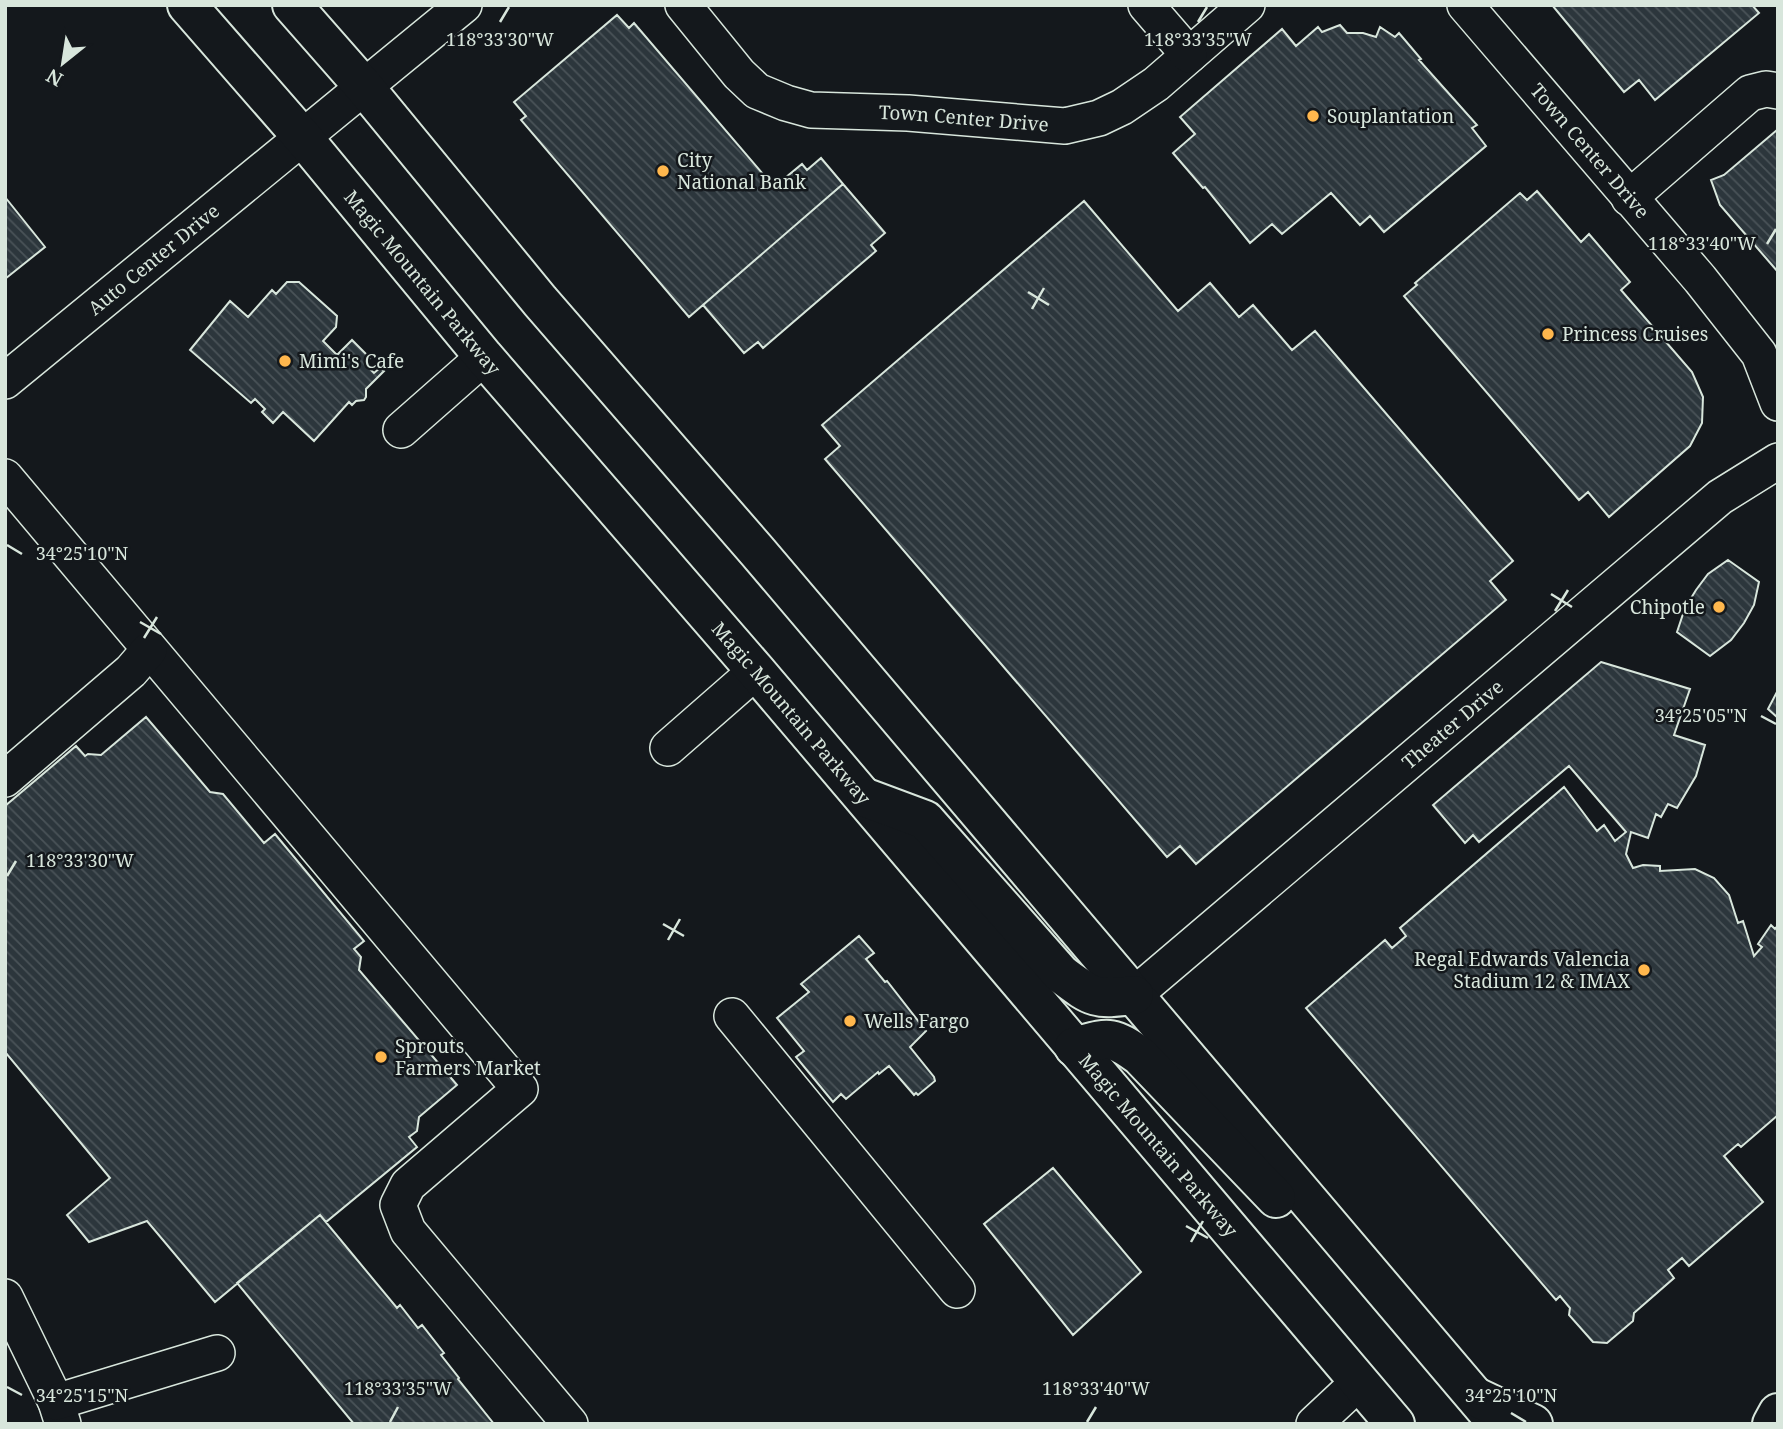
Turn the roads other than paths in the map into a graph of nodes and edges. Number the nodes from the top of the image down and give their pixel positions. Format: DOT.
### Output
graph roads {
  1 [pos="187,5"];
  2 [pos="292,5"];
  3 [pos="464,5"];
  4 [pos="683,5"];
  5 [pos="1146,5"];
  6 [pos="1247,5"];
  7 [pos="1465,5"];
  8 [pos="1189,55"];
  9 [pos="365,88"];
  10 [pos="1778,91"];
  11 [pos="304,139"];
  12 [pos="1629,198"];
  13 [pos="484,357"];
  14 [pos="5,381"];
  15 [pos="1778,403"];
  16 [pos="401,430"];
  17 [pos="1778,461"];
  18 [pos="5,477"];
  19 [pos="149,650"];
  20 [pos="756,671"];
  21 [pos="668,748"];
  22 [pos="5,779"];
  23 [pos="861,796"];
  24 [pos="1134,995"];
  25 [pos="732,1016"];
  26 [pos="1074,1047"];
  27 [pos="1374,1275"];
  28 [pos="957,1290"];
  29 [pos="5,1297"];
  30 [pos="217,1353"];
  31 [pos="1359,1382"];
  32 [pos="1488,1411"];
  33 [pos="60,1413"];
  34 [pos="1778,1413"];
  35 [pos="570,1424"];
  36 [pos="1314,1424"];
  37 [pos="1395,1424"];
  38 [pos="1533,1424"];
  39 [pos="1772,1424"];
  1 -- 11 [label="main road, Magic Mountain Parkway"];
  2 -- 9 [label="main road"];
  3 -- 9 [label="street"];
  4 -- 8 [label="street, Town Center Drive"];
  5 -- 8 [label="street"];
  6 -- 8 [label="street, Town Center Drive"];
  7 -- 12 [label="street, Town Center Drive"];
  9 -- 11 [label="street"];
  9 -- 24 [label="main road"];
  10 -- 12 [label="street"];
  11 -- 13 [label="main road, Magic Mountain Parkway"];
  11 -- 14 [label="street, Auto Center Drive"];
  12 -- 15 [label="street, Town Center Drive"];
  13 -- 16 [label="street"];
  13 -- 20 [label="main road, Magic Mountain Parkway"];
  17 -- 24 [label="street, Theater Drive"];
  18 -- 19 [label="street"];
  19 -- 22 [label="street"];
  19 -- 35 [label="street"];
  20 -- 21 [label="street"];
  20 -- 23 [label="main road, Magic Mountain Parkway"];
  23 -- 24 [label="main road"];
  23 -- 26 [label="main road, Magic Mountain Parkway"];
  24 -- 27 [label="main road"];
  25 -- 28 [label="street"];
  26 -- 27 [label="main road"];
  26 -- 31 [label="main road, Magic Mountain Parkway"];
  27 -- 32 [label="main road"];
  29 -- 33 [label="street"];
  30 -- 33 [label="street"];
  31 -- 36 [label="street"];
  31 -- 37 [label="main road, Magic Mountain Parkway"];
  32 -- 38 [label="main road"];
  34 -- 39 [label="main road"];
}
